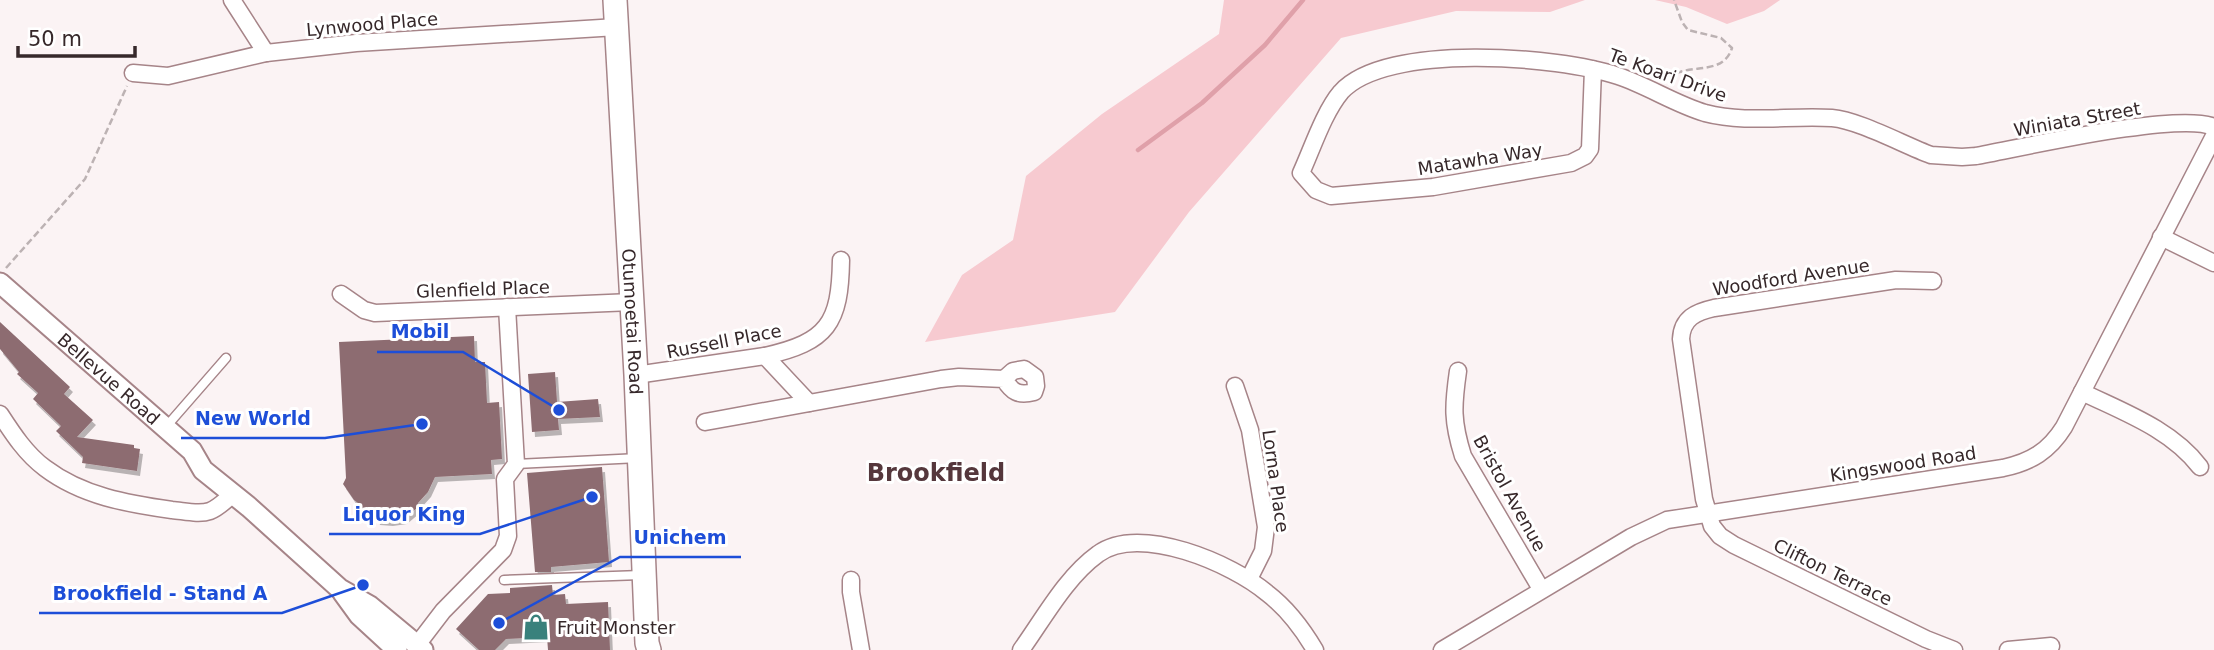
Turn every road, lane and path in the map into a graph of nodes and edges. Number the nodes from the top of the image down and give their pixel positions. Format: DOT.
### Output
graph roads {
  1 [pos="232,0"];
  2 [pos="615,0"];
  3 [pos="1674,0"];
  4 [pos="617,27"];
  5 [pos="266,53"];
  6 [pos="1594,69"];
  7 [pos="133,73"];
  8 [pos="1668,98"];
  9 [pos="2214,127"];
  10 [pos="2214,136"];
  11 [pos="1947,157"];
  12 [pos="1301,173"];
  13 [pos="2161,237"];
  14 [pos="841,260"];
  15 [pos="2214,263"];
  16 [pos="0,274"];
  17 [pos="1933,281"];
  18 [pos="0,283"];
  19 [pos="341,294"];
  20 [pos="632,302"];
  21 [pos="507,307"];
  22 [pos="765,356"];
  23 [pos="226,358"];
  24 [pos="1458,371"];
  25 [pos="636,375"];
  26 [pos="1004,379"];
  27 [pos="1235,386"];
  28 [pos="2082,391"];
  29 [pos="809,403"];
  30 [pos="0,414"];
  31 [pos="705,422"];
  32 [pos="165,428"];
  33 [pos="640,458"];
  34 [pos="516,464"];
  35 [pos="2200,467"];
  36 [pos="232,495"];
  37 [pos="1707,514"];
  38 [pos="644,575"];
  39 [pos="1248,579"];
  40 [pos="504,580"];
  41 [pos="851,580"];
  42 [pos="340,589"];
  43 [pos="1541,589"];
  44 [pos="2050,646"];
  45 [pos="420,647"];
  46 [pos="647,648"];
  47 [pos="397,650"];
  48 [pos="861,650"];
  49 [pos="1021,650"];
  50 [pos="1315,650"];
  51 [pos="1442,650"];
  52 [pos="1954,650"];
  53 [pos="2008,650"];
  1 -- 5 [label="street"];
  2 -- 4 [label="main road, Otumoetai Road"];
  3 -- 8 [label="path"];
  4 -- 5 [label="street, Lynwood Place"];
  4 -- 20 [label="main road, Otumoetai Road"];
  5 -- 7 [label="street, Lynwood Place"];
  6 -- 8 [label="street, Te Koari Drive"];
  6 -- 12 [label="street, Te Koari Drive"];
  6 -- 12 [label="street, Matawha Way"];
  7 -- 16 [label="path"];
  8 -- 11 [label="street, Te Koari Drive"];
  9 -- 11 [label="street, Winiata Street"];
  10 -- 13 [label="street, Kingswood Road"];
  13 -- 15 [label="street"];
  13 -- 28 [label="street, Kingswood Road"];
  14 -- 22 [label="street, Russell Place"];
  17 -- 37 [label="street, Woodford Avenue"];
  18 -- 32 [label="street, Bellevue Road"];
  19 -- 21 [label="street, Glenfield Place"];
  20 -- 21 [label="street, Glenfield Place"];
  20 -- 25 [label="main road, Otumoetai Road"];
  21 -- 34 [label="street"];
  22 -- 25 [label="street, Russell Place"];
  22 -- 29 [label="street"];
  23 -- 32 [label="lane"];
  24 -- 43 [label="street, Bristol Avenue"];
  25 -- 33 [label="main road, Otumoetai Road"];
  26 -- 29 [label="street"];
  27 -- 39 [label="street, Lorna Place"];
  28 -- 35 [label="street"];
  28 -- 37 [label="street, Kingswood Road"];
  29 -- 31 [label="street"];
  30 -- 36 [label="street"];
  32 -- 36 [label="street, Bellevue Road"];
  33 -- 34 [label="lane"];
  33 -- 38 [label="main road, Otumoetai Road"];
  34 -- 45 [label="street"];
  36 -- 42 [label="street, Bellevue Road"];
  37 -- 43 [label="street, Kingswood Road"];
  37 -- 52 [label="street, Clifton Terrace"];
  38 -- 40 [label="lane"];
  38 -- 46 [label="main road, Otumoetai Road"];
  39 -- 49 [label="street"];
  39 -- 50 [label="street"];
  41 -- 48 [label="street"];
  42 -- 45 [label="street, Bellevue Road"];
  42 -- 47 [label="street, Bellevue Road"];
  43 -- 51 [label="street, Kingswood Road"];
  44 -- 53 [label="street"];
}
